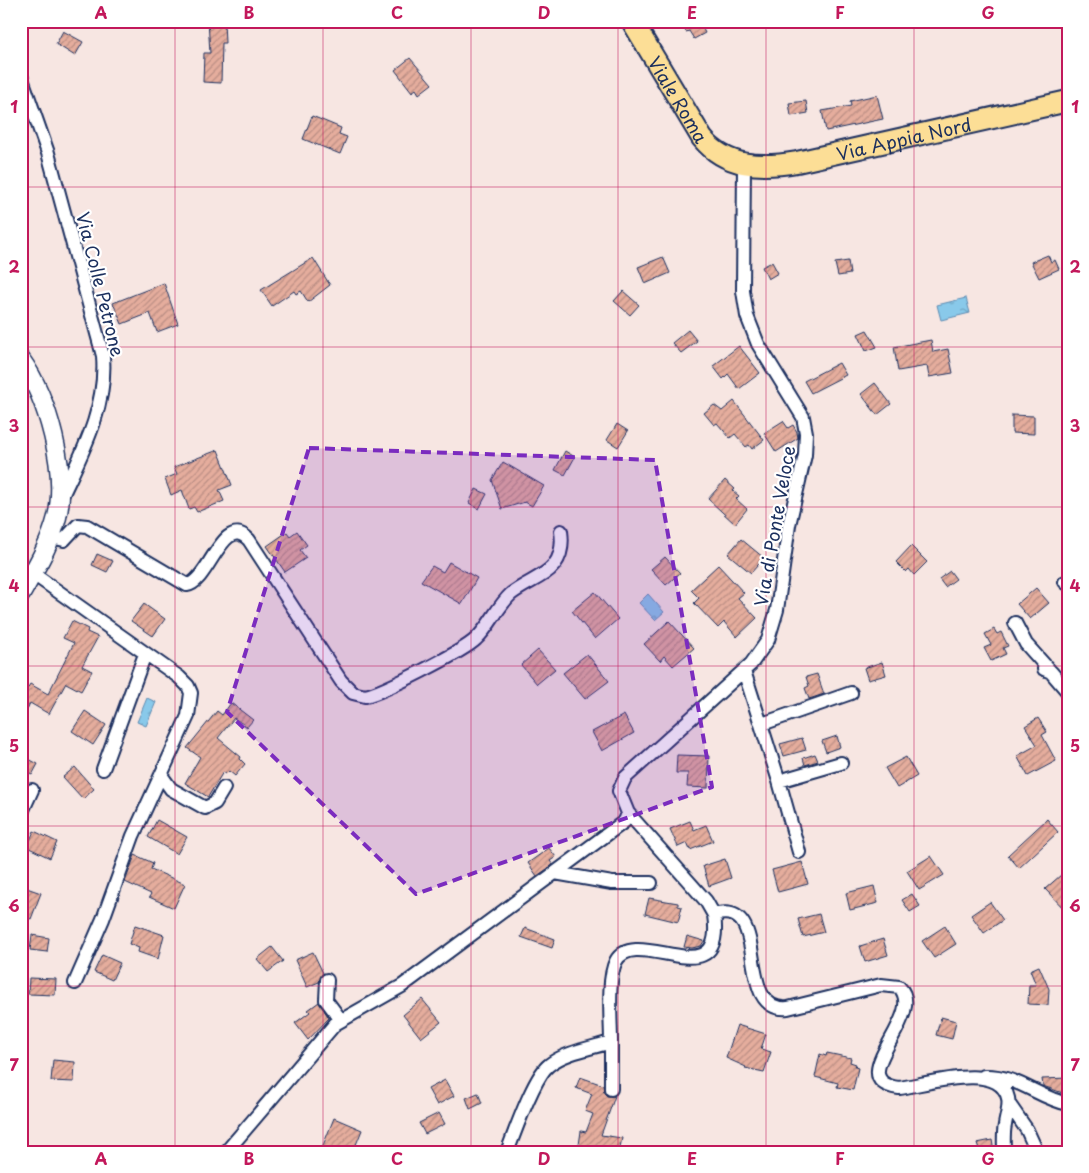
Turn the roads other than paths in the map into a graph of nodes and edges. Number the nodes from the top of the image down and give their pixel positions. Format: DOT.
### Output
graph roads {
  1 [pos="632,21"];
  2 [pos="21,76"];
  3 [pos="1062,105"];
  4 [pos="741,163"];
  5 [pos="21,360"];
  6 [pos="60,500"];
  7 [pos="561,531"];
  8 [pos="51,537"];
  9 [pos="32,573"];
  10 [pos="21,594"];
  11 [pos="1015,623"];
  12 [pos="145,654"];
  13 [pos="1036,668"];
  14 [pos="744,671"];
  15 [pos="1051,672"];
  16 [pos="1068,692"];
  17 [pos="851,693"];
  18 [pos="762,724"];
  19 [pos="842,763"];
  20 [pos="103,769"];
  21 [pos="161,775"];
  22 [pos="780,781"];
  23 [pos="224,788"];
  24 [pos="32,790"];
  25 [pos="21,814"];
  26 [pos="629,819"];
  27 [pos="799,852"];
  28 [pos="556,874"];
  29 [pos="651,882"];
  30 [pos="714,915"];
  31 [pos="327,980"];
  32 [pos="75,983"];
  33 [pos="341,1020"];
  34 [pos="611,1042"];
  35 [pos="981,1076"];
  36 [pos="611,1088"];
  37 [pos="1009,1104"];
  38 [pos="1068,1104"];
  39 [pos="226,1152"];
  40 [pos="507,1152"];
  41 [pos="1004,1152"];
  42 [pos="1037,1152"];
  1 -- 4 [label="main road, Viale Roma"];
  2 -- 6 [label="street, Via Colle Petrone"];
  3 -- 4 [label="main road, Via Appia Nord"];
  4 -- 14 [label="street, Via di Ponte Veloce"];
  5 -- 6 [label="main road"];
  6 -- 8 [label="main road"];
  7 -- 8 [label="street"];
  8 -- 9 [label="main road"];
  9 -- 10 [label="main road"];
  9 -- 12 [label="street"];
  11 -- 15 [label="street"];
  12 -- 20 [label="street"];
  12 -- 21 [label="street"];
  13 -- 15 [label="street"];
  14 -- 18 [label="street"];
  14 -- 26 [label="street, Via di Ponte Veloce"];
  15 -- 16 [label="street"];
  17 -- 18 [label="street"];
  18 -- 22 [label="street"];
  19 -- 22 [label="street"];
  21 -- 23 [label="street"];
  21 -- 32 [label="street"];
  22 -- 27 [label="street"];
  24 -- 25 [label="street"];
  26 -- 28 [label="street"];
  26 -- 30 [label="street, Via di Ponte Veloce"];
  28 -- 29 [label="street"];
  28 -- 33 [label="street"];
  30 -- 34 [label="street"];
  30 -- 35 [label="street"];
  31 -- 33 [label="street"];
  33 -- 39 [label="street"];
  34 -- 36 [label="street"];
  34 -- 40 [label="street"];
  35 -- 37 [label="street"];
  35 -- 38 [label="street"];
  37 -- 41 [label="street"];
  37 -- 42 [label="street"];
}
